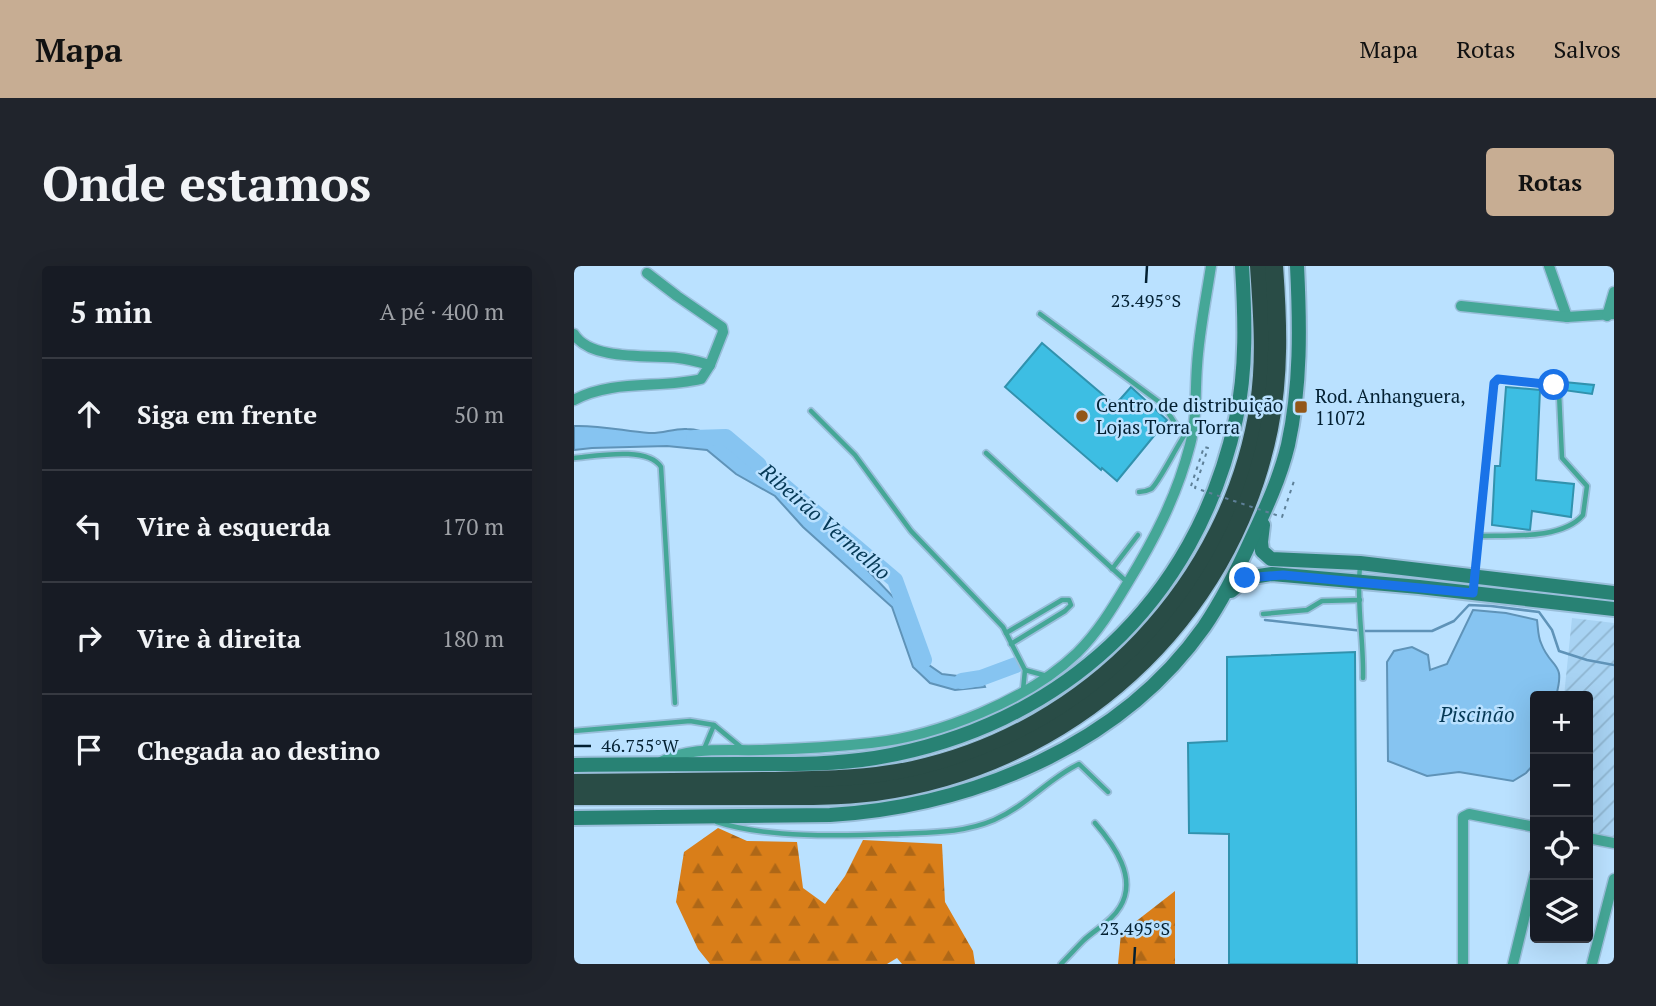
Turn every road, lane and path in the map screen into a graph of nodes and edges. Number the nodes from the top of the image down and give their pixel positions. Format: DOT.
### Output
graph roads {
  1 [pos="1242,266"];
  2 [pos="1259,266"];
  3 [pos="1274,266"];
  4 [pos="1297,266"];
  5 [pos="1549,266"];
  6 [pos="1209,267"];
  7 [pos="648,273"];
  8 [pos="1614,292"];
  9 [pos="1461,306"];
  10 [pos="1040,314"];
  11 [pos="1610,315"];
  12 [pos="1567,317"];
  13 [pos="574,334"];
  14 [pos="710,365"];
  15 [pos="574,400"];
  16 [pos="811,411"];
  17 [pos="1189,435"];
  18 [pos="986,453"];
  19 [pos="574,458"];
  20 [pos="1294,481"];
  21 [pos="1191,486"];
  22 [pos="1139,492"];
  23 [pos="1269,502"];
  24 [pos="1138,536"];
  25 [pos="1479,536"];
  26 [pos="1360,563"];
  27 [pos="1112,569"];
  28 [pos="1475,578"];
  29 [pos="1358,581"];
  30 [pos="1128,583"];
  31 [pos="1473,593"];
  32 [pos="1614,593"];
  33 [pos="1360,600"];
  34 [pos="1217,606"];
  35 [pos="1614,609"];
  36 [pos="1263,614"];
  37 [pos="1006,633"];
  38 [pos="1012,644"];
  39 [pos="1025,670"];
  40 [pos="1048,676"];
  41 [pos="1363,678"];
  42 [pos="1023,691"];
  43 [pos="674,703"];
  44 [pos="714,724"];
  45 [pos="574,731"];
  46 [pos="703,751"];
  47 [pos="746,751"];
  48 [pos="657,764"];
  49 [pos="574,765"];
  50 [pos="574,783"];
  51 [pos="1108,792"];
  52 [pos="574,796"];
  53 [pos="703,817"];
  54 [pos="574,818"];
  55 [pos="1095,823"];
  56 [pos="1530,826"];
  57 [pos="1593,839"];
  58 [pos="1614,843"];
  59 [pos="1614,879"];
  60 [pos="1534,880"];
  61 [pos="1061,964"];
  62 [pos="1463,964"];
  63 [pos="1514,964"];
  64 [pos="1592,964"];
  1 -- 48 [label="main road"];
  2 -- 50 [label="highway"];
  3 -- 52 [label="highway"];
  4 -- 23 [label="main road"];
  5 -- 12 [label="street"];
  6 -- 17 [label="street"];
  7 -- 14 [label="street"];
  8 -- 11 [label="street"];
  9 -- 12 [label="street"];
  10 -- 17 [label="lane"];
  11 -- 12 [label="street"];
  13 -- 14 [label="street"];
  14 -- 15 [label="street"];
  16 -- 37 [label="lane"];
  17 -- 22 [label="lane"];
  17 -- 30 [label="street"];
  18 -- 27 [label="lane"];
  19 -- 43 [label="lane"];
  20 -- 21 [label="path, bridge"];
  23 -- 26 [label="main road"];
  23 -- 34 [label="main road"];
  24 -- 27 [label="lane"];
  25 -- 25 [label="lane"];
  25 -- 28 [label="lane"];
  26 -- 28 [label="main road"];
  26 -- 29 [label="lane"];
  27 -- 30 [label="lane"];
  28 -- 31 [label="lane"];
  28 -- 32 [label="main road"];
  29 -- 31 [label="main road"];
  29 -- 33 [label="lane"];
  29 -- 34 [label="main road"];
  30 -- 40 [label="street"];
  31 -- 35 [label="main road"];
  33 -- 36 [label="lane"];
  33 -- 41 [label="lane"];
  34 -- 53 [label="main road"];
  37 -- 38 [label="lane"];
  37 -- 38 [label="lane"];
  38 -- 39 [label="lane"];
  39 -- 40 [label="lane"];
  39 -- 42 [label="lane"];
  40 -- 42 [label="street"];
  42 -- 47 [label="street"];
  44 -- 45 [label="lane"];
  44 -- 46 [label="lane"];
  44 -- 47 [label="lane"];
  46 -- 47 [label="street"];
  46 -- 48 [label="street"];
  48 -- 49 [label="main road"];
  51 -- 53 [label="lane"];
  53 -- 54 [label="main road"];
  55 -- 61 [label="lane"];
  56 -- 62 [label="street"];
  57 -- 58 [label="street"];
  59 -- 64 [label="street"];
  60 -- 63 [label="street"];
}
